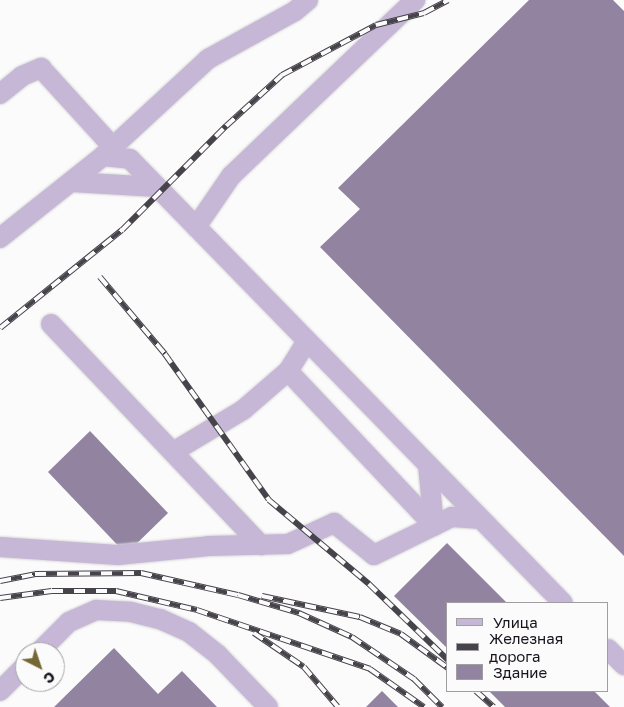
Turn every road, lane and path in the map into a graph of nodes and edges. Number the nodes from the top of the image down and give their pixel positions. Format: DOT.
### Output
graph roads {
  1 [pos="308,0"];
  2 [pos="414,0"];
  3 [pos="0,94"];
  4 [pos="108,151"];
  5 [pos="71,182"];
  6 [pos="157,187"];
  7 [pos="196,227"];
  8 [pos="0,238"];
  9 [pos="51,324"];
  10 [pos="307,340"];
  11 [pos="288,371"];
  12 [pos="172,452"];
  13 [pos="428,465"];
  14 [pos="481,519"];
  15 [pos="434,526"];
  16 [pos="261,545"];
  17 [pos="0,547"];
  18 [pos="562,602"];
  19 [pos="49,642"];
  20 [pos="609,650"];
  21 [pos="624,665"];
  22 [pos="15,676"];
  23 [pos="0,691"];
  24 [pos="268,707"];
  1 -- 4 [label="lane"];
  2 -- 7 [label="lane"];
  3 -- 4 [label="lane"];
  4 -- 5 [label="lane"];
  4 -- 6 [label="lane"];
  5 -- 6 [label="lane"];
  5 -- 8 [label="lane"];
  6 -- 7 [label="lane"];
  7 -- 10 [label="lane"];
  9 -- 12 [label="lane"];
  10 -- 11 [label="lane"];
  10 -- 13 [label="lane"];
  11 -- 12 [label="lane"];
  11 -- 15 [label="lane"];
  12 -- 16 [label="lane"];
  13 -- 14 [label="lane"];
  13 -- 15 [label="lane"];
  14 -- 15 [label="lane"];
  14 -- 18 [label="lane"];
  15 -- 16 [label="lane"];
  16 -- 17 [label="lane"];
  19 -- 24 [label="lane"];
  20 -- 21 [label="lane"];
  22 -- 23 [label="lane"];
}
